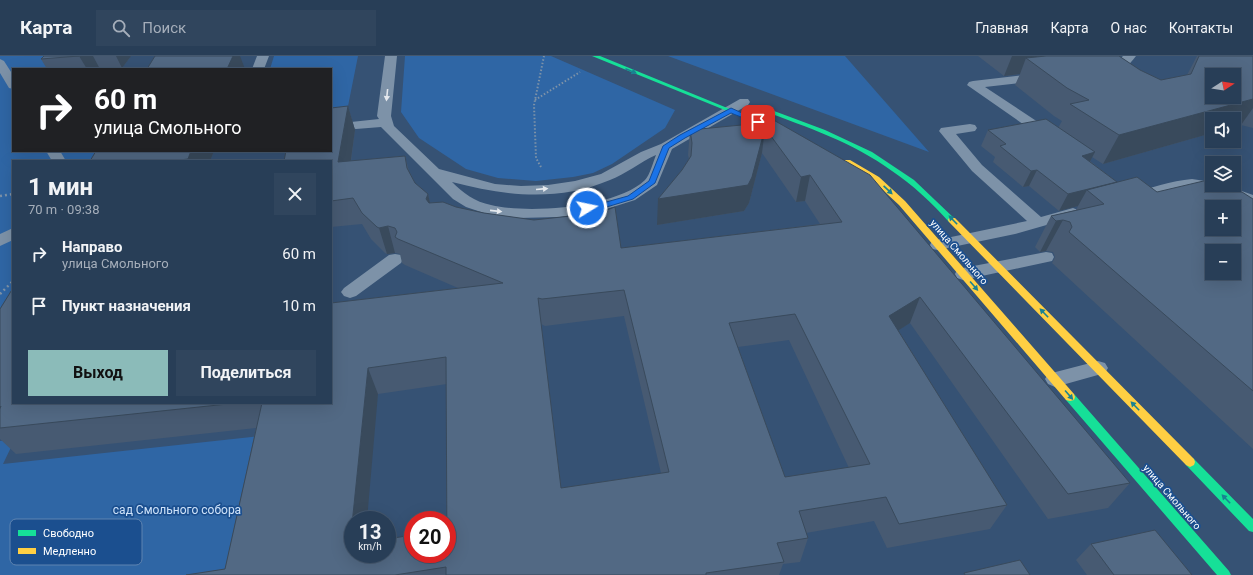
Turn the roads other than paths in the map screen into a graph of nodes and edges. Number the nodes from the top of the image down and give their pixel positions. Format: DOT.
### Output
graph roads {
  1 [pos="263,56"];
  2 [pos="391,56"];
  3 [pos="595,56"];
  4 [pos="1130,56"];
  5 [pos="0,63"];
  6 [pos="258,68"];
  7 [pos="1094,72"];
  8 [pos="1056,76"];
  9 [pos="12,83"];
  10 [pos="744,102"];
  11 [pos="730,103"];
  12 [pos="387,122"];
  13 [pos="356,124"];
  14 [pos="970,128"];
  15 [pos="786,134"];
  16 [pos="1059,143"];
  17 [pos="666,147"];
  18 [pos="838,158"];
  19 [pos="435,173"];
  20 [pos="1124,194"];
  21 [pos="1253,200"];
  22 [pos="1085,210"];
  23 [pos="1038,222"];
  24 [pos="12,234"];
  25 [pos="970,238"];
  26 [pos="0,241"];
  27 [pos="938,245"];
  28 [pos="1046,256"];
  29 [pos="395,259"];
  30 [pos="998,267"];
  31 [pos="963,274"];
  32 [pos="350,292"];
  33 [pos="1098,368"];
  34 [pos="1055,379"];
  35 [pos="1253,527"];
  36 [pos="1224,575"];
  1 -- 6 [label="lane"];
  2 -- 12 [label="lane, one-way"];
  3 -- 11 [label="street, one-way"];
  4 -- 7 [label="lane"];
  5 -- 9 [label="lane"];
  8 -- 16 [label="lane"];
  10 -- 11 [label="lane"];
  25 -- 10 [label="street, улица Смольного, one-way"];
  11 -- 15 [label="street"];
  11 -- 17 [label="lane"];
  12 -- 13 [label="lane"];
  12 -- 19 [label="lane"];
  14 -- 23 [label="lane"];
  19 -- 17 [label="lane, one-way"];
  19 -- 17 [label="lane, one-way"];
  18 -- 27 [label="street, улица Смольного, one-way"];
  20 -- 21 [label="lane"];
  22 -- 23 [label="lane"];
  23 -- 25 [label="lane"];
  24 -- 26 [label="lane"];
  25 -- 27 [label="lane"];
  25 -- 30 [label="street, улица Смольного"];
  27 -- 31 [label="street, улица Смольного"];
  28 -- 30 [label="lane"];
  29 -- 32 [label="lane"];
  30 -- 31 [label="lane"];
  33 -- 30 [label="street, улица Смольного, one-way"];
  31 -- 34 [label="street, улица Смольного, one-way"];
  33 -- 34 [label="lane"];
  35 -- 33 [label="street, улица Смольного, one-way"];
  34 -- 36 [label="street, улица Смольного, one-way"];
}
